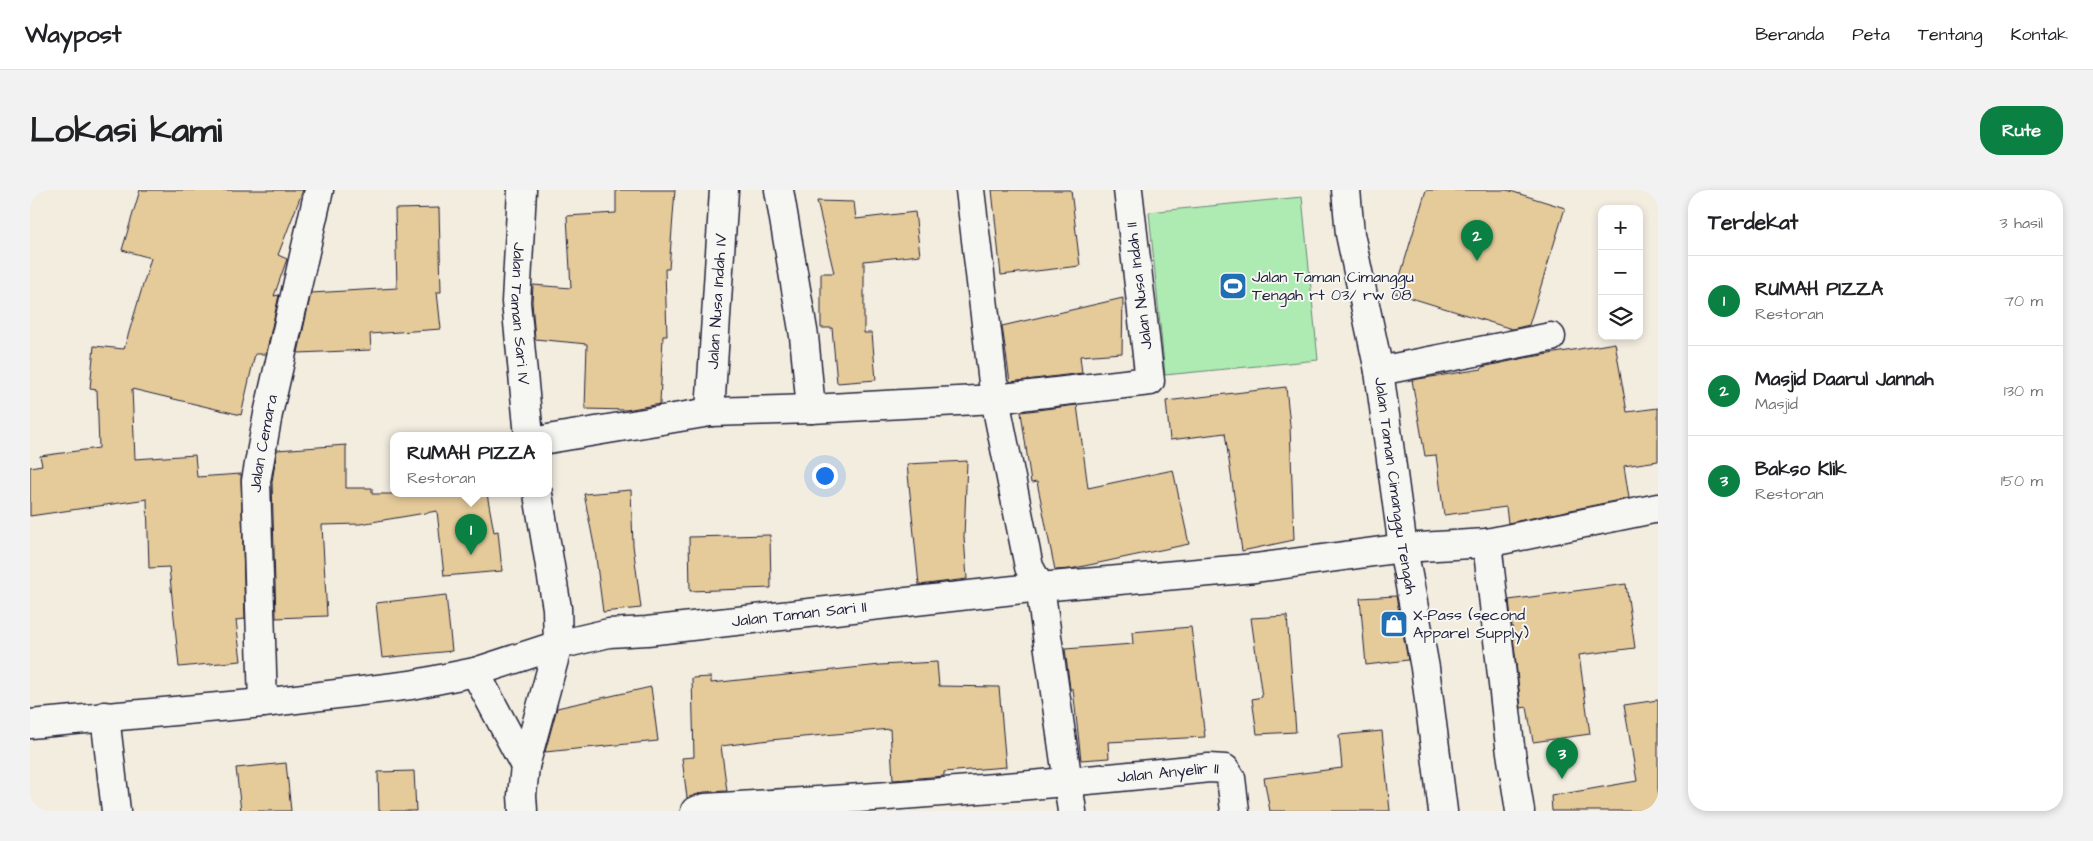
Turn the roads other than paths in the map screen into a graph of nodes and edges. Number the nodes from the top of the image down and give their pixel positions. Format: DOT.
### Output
graph roads {
  1 [pos="319,190"];
  2 [pos="522,190"];
  3 [pos="724,190"];
  4 [pos="779,190"];
  5 [pos="970,190"];
  6 [pos="1128,190"];
  7 [pos="1346,190"];
  8 [pos="1551,337"];
  9 [pos="1379,371"];
  10 [pos="994,398"];
  11 [pos="811,409"];
  12 [pos="710,412"];
  13 [pos="529,432"];
  14 [pos="552,439"];
  15 [pos="538,497"];
  16 [pos="1658,508"];
  17 [pos="1487,543"];
  18 [pos="1403,548"];
  19 [pos="1040,587"];
  20 [pos="558,645"];
  21 [pos="475,672"];
  22 [pos="263,703"];
  23 [pos="105,716"];
  24 [pos="30,724"];
  25 [pos="525,766"];
  26 [pos="1068,783"];
  27 [pos="889,804"];
  28 [pos="702,810"];
  29 [pos="116,811"];
  30 [pos="523,811"];
  31 [pos="1072,811"];
  32 [pos="1235,811"];
  33 [pos="1444,811"];
  34 [pos="1520,811"];
  1 -- 22 [label="street, Jalan Cemara"];
  2 -- 13 [label="street, Jalan Taman Sari IV"];
  3 -- 12 [label="street, Jalan Nusa Indah IV"];
  4 -- 11 [label="street"];
  5 -- 10 [label="street"];
  6 -- 10 [label="street, Jalan Nusa Indah II"];
  7 -- 9 [label="street, Jalan Taman Cimanggu Tengah"];
  8 -- 9 [label="street"];
  9 -- 18 [label="street, Jalan Taman Cimanggu Tengah"];
  10 -- 11 [label="street"];
  10 -- 19 [label="street"];
  11 -- 12 [label="street"];
  12 -- 14 [label="street"];
  15 -- 20 [label="street"];
  16 -- 17 [label="street, Jalan Taman Sari II"];
  17 -- 18 [label="street, Jalan Taman Sari II"];
  17 -- 34 [label="street"];
  18 -- 19 [label="street, Jalan Taman Sari II"];
  18 -- 33 [label="street, Jalan Taman Cimanggu Tengah"];
  19 -- 20 [label="street, Jalan Taman Sari II"];
  19 -- 26 [label="street"];
  20 -- 21 [label="street, Jalan Taman Sari II"];
  20 -- 25 [label="street"];
  21 -- 22 [label="street, Jalan Taman Sari II"];
  21 -- 25 [label="street"];
  22 -- 23 [label="street, Jalan Taman Sari II"];
  23 -- 24 [label="street, Jalan Taman Sari II"];
  23 -- 29 [label="street"];
  25 -- 30 [label="street"];
  26 -- 27 [label="street"];
  26 -- 31 [label="street"];
  26 -- 32 [label="street, Jalan Anyelir II"];
  27 -- 28 [label="street"];
}
